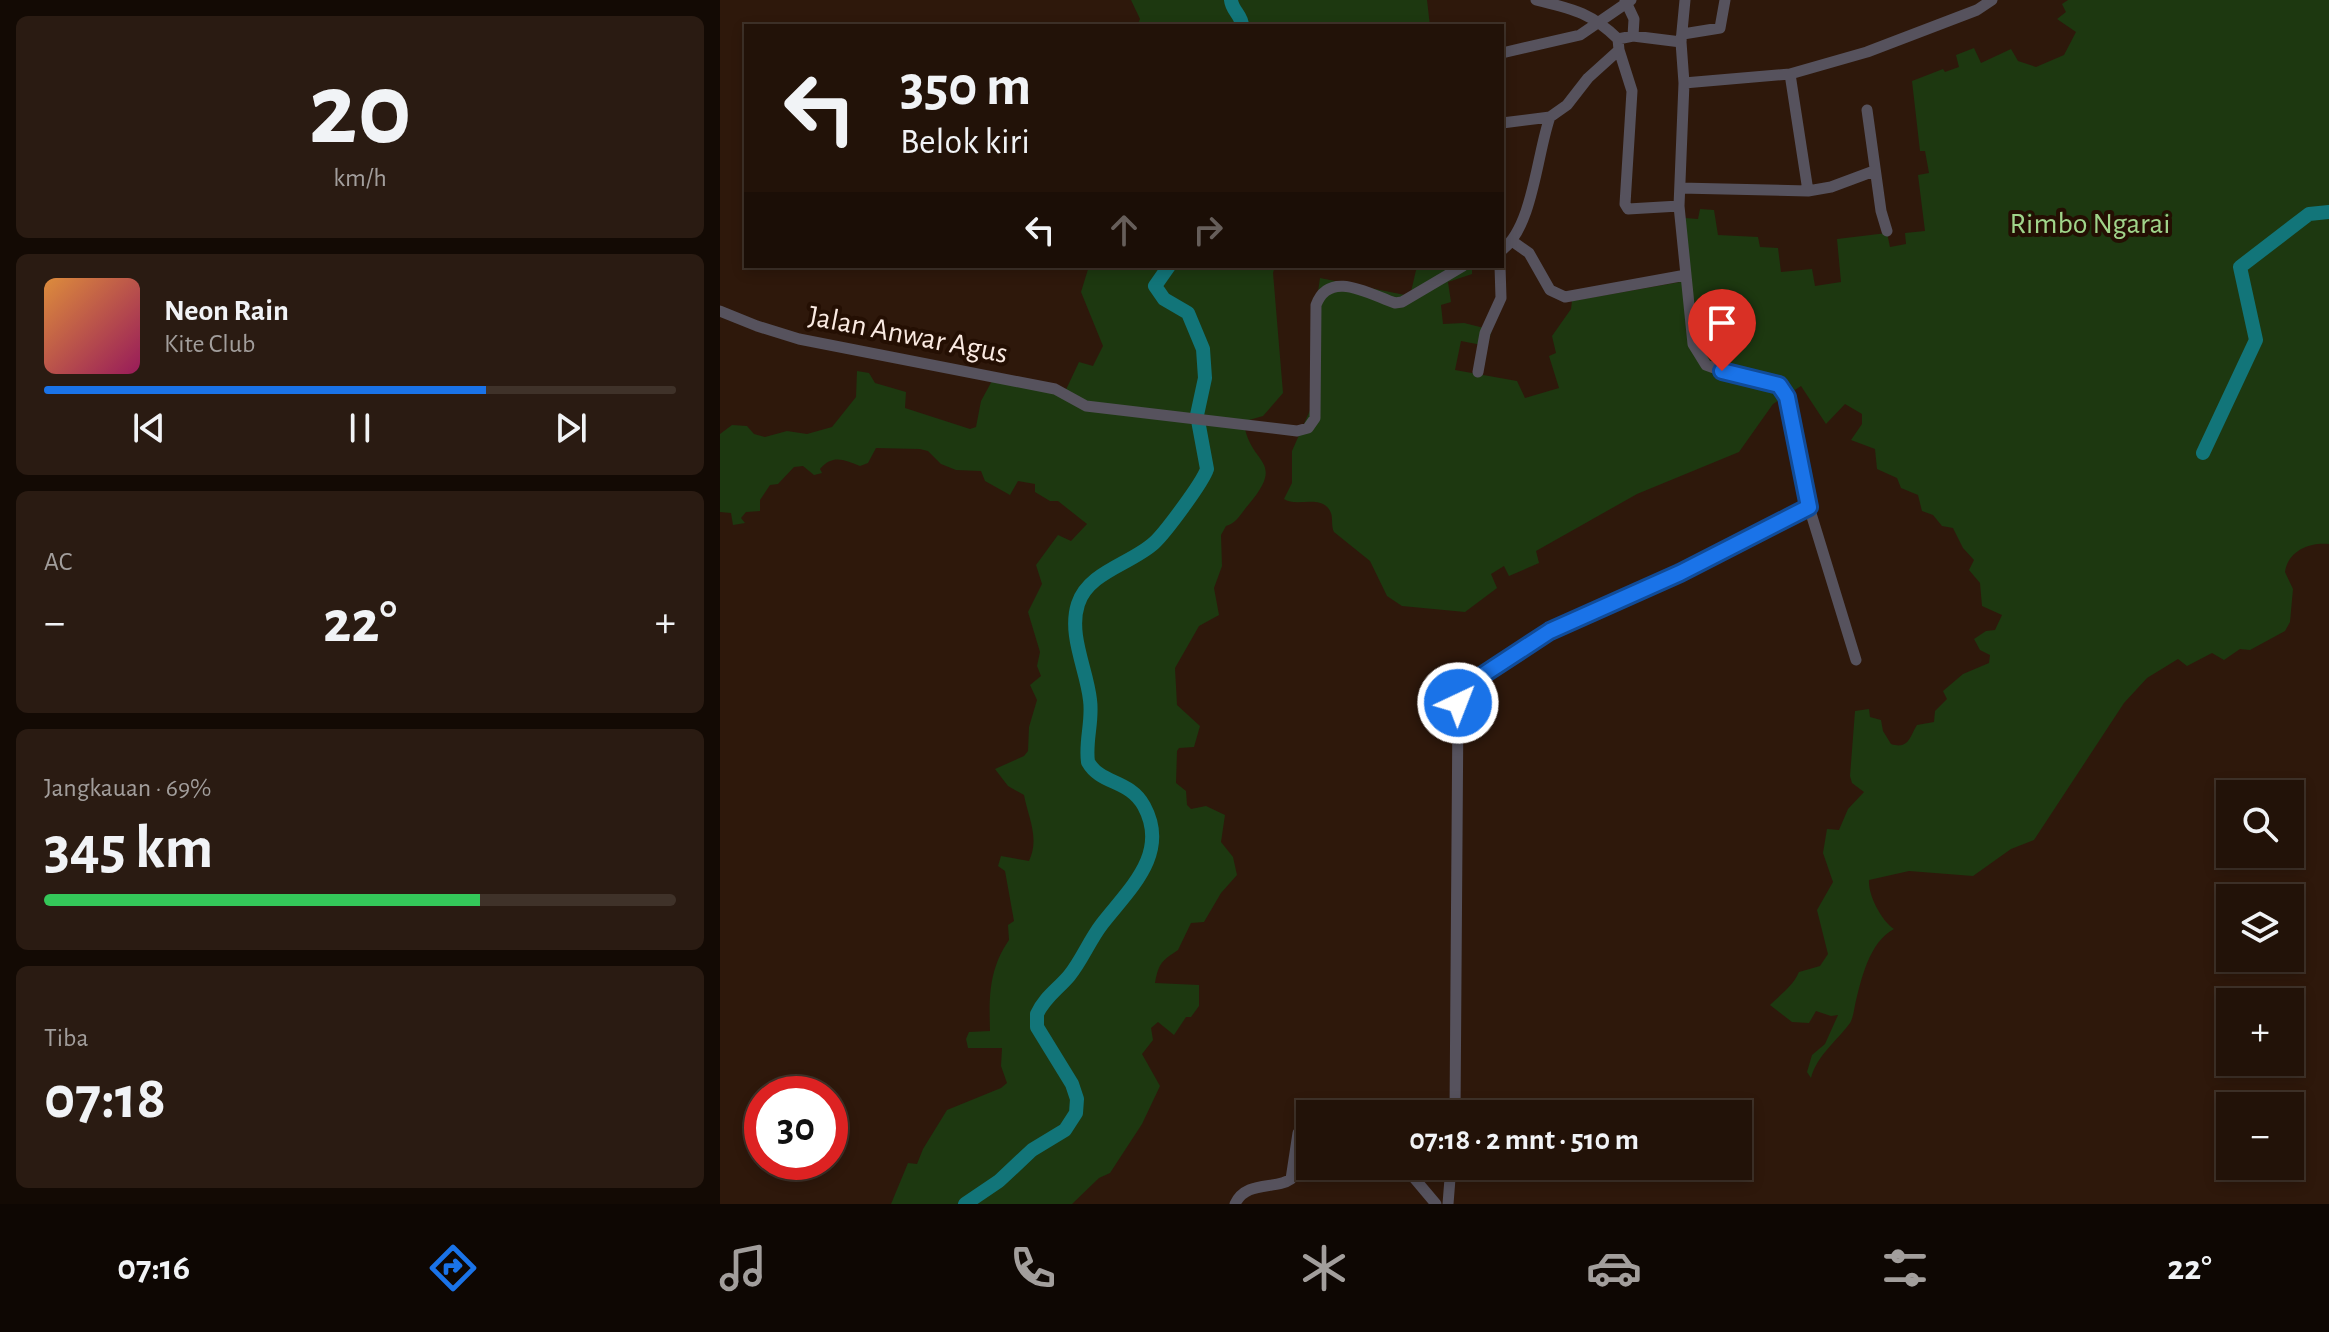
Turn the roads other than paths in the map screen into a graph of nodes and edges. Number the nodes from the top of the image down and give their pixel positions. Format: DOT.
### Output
graph roads {
  1 [pos="1536,0"];
  2 [pos="1685,0"];
  3 [pos="1725,0"];
  4 [pos="1992,0"];
  5 [pos="1627,1"];
  6 [pos="1599,21"];
  7 [pos="1633,36"];
  8 [pos="1682,38"];
  9 [pos="1619,44"];
  10 [pos="1504,53"];
  11 [pos="1790,74"];
  12 [pos="1684,83"];
  13 [pos="1867,110"];
  14 [pos="1550,117"];
  15 [pos="1504,123"];
  16 [pos="1874,171"];
  17 [pos="1680,188"];
  18 [pos="1808,191"];
  19 [pos="1679,206"];
  20 [pos="1887,231"];
  21 [pos="1512,241"];
  22 [pos="1504,248"];
  23 [pos="1460,268"];
  24 [pos="1500,268"];
  25 [pos="1686,275"];
  26 [pos="720,311"];
  27 [pos="1478,372"];
  28 [pos="1809,507"];
  29 [pos="1856,660"];
  30 [pos="1455,1100"];
  31 [pos="1296,1146"];
  32 [pos="1416,1180"];
  33 [pos="1450,1180"];
  34 [pos="1235,1204"];
  35 [pos="1436,1204"];
  36 [pos="1448,1204"];
  1 -- 6 [label="street"];
  2 -- 8 [label="street"];
  3 -- 8 [label="street"];
  4 -- 11 [label="street"];
  5 -- 6 [label="street"];
  5 -- 7 [label="street"];
  6 -- 9 [label="street"];
  6 -- 10 [label="street"];
  7 -- 8 [label="street"];
  7 -- 9 [label="street"];
  8 -- 12 [label="street"];
  9 -- 14 [label="street"];
  9 -- 19 [label="street"];
  11 -- 12 [label="street"];
  11 -- 18 [label="street"];
  12 -- 17 [label="street"];
  13 -- 16 [label="street"];
  14 -- 15 [label="street"];
  14 -- 21 [label="street"];
  16 -- 18 [label="street"];
  16 -- 20 [label="street"];
  17 -- 18 [label="street"];
  17 -- 19 [label="street"];
  19 -- 25 [label="street"];
  21 -- 22 [label="street"];
  21 -- 25 [label="street"];
  23 -- 26 [label="street, Jalan Anwar Agus"];
  24 -- 27 [label="street"];
  25 -- 28 [label="street"];
  28 -- 29 [label="street"];
  28 -- 30 [label="street"];
  31 -- 34 [label="street"];
  32 -- 35 [label="street"];
  33 -- 36 [label="street"];
}
